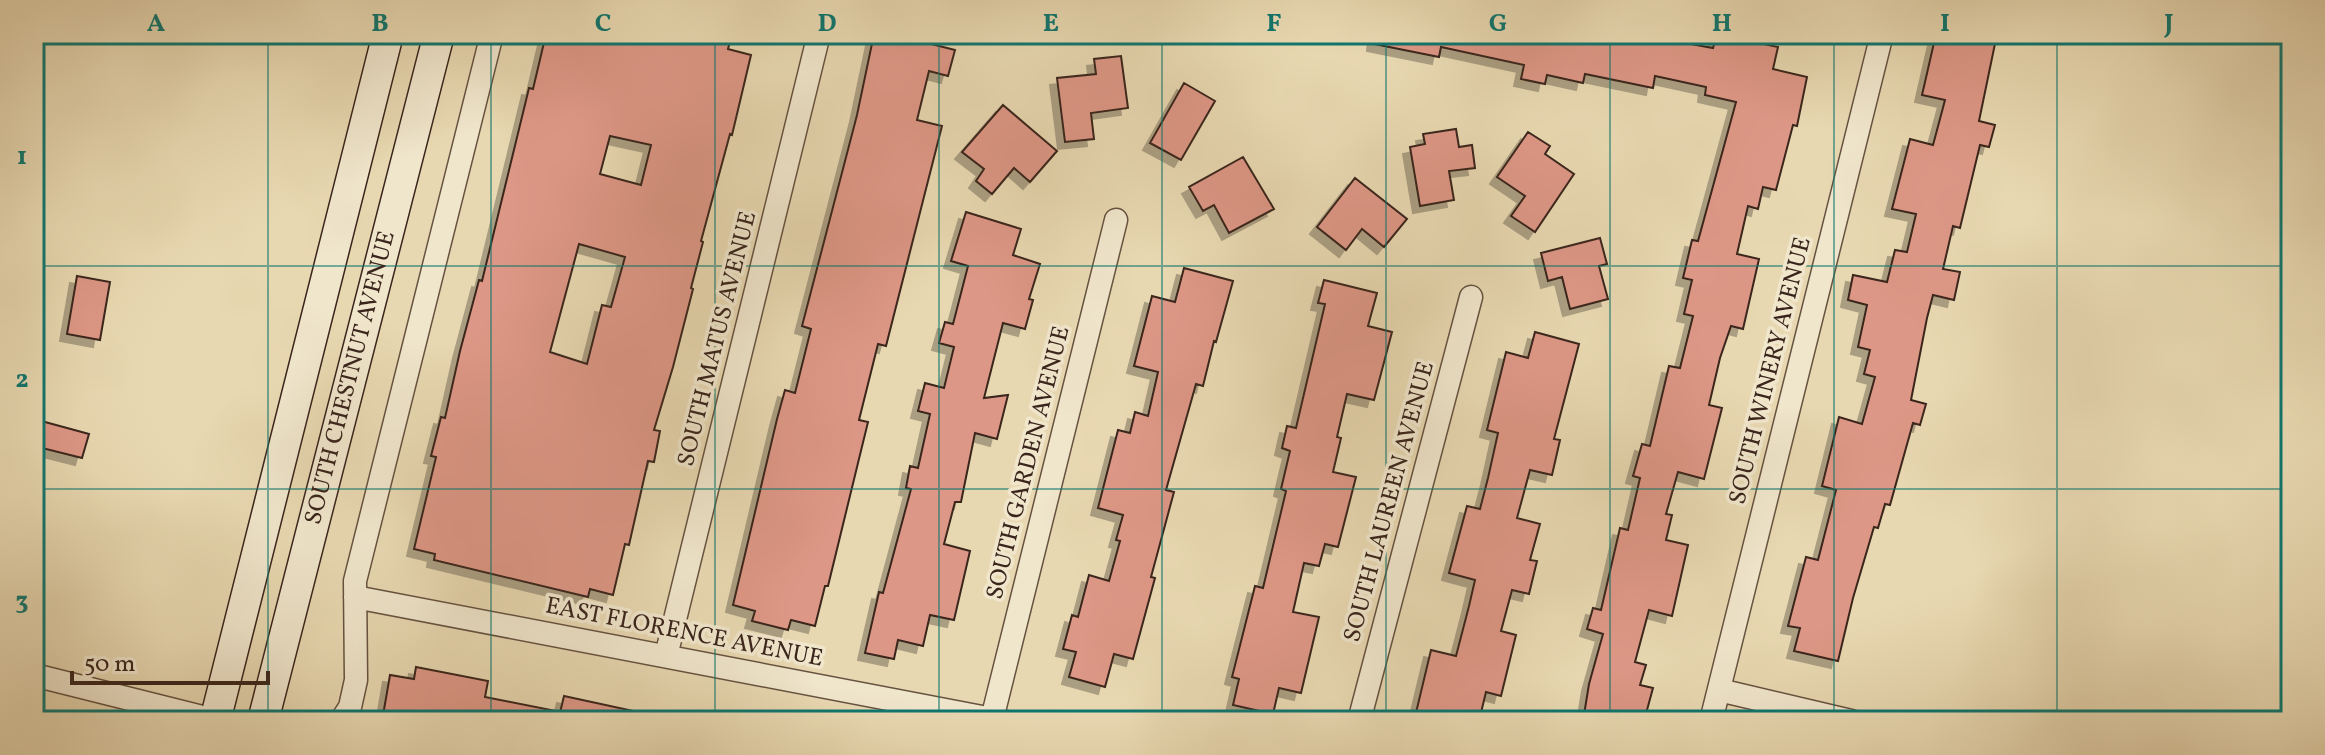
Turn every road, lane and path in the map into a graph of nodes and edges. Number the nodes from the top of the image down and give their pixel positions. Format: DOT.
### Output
graph roads {
  1 [pos="388,34"];
  2 [pos="439,34"];
  3 [pos="492,34"];
  4 [pos="819,34"];
  5 [pos="1882,34"];
  6 [pos="1116,220"];
  7 [pos="1471,297"];
  8 [pos="355,597"];
  9 [pos="666,656"];
  10 [pos="34,675"];
  11 [pos="1719,690"];
  12 [pos="998,720"];
  13 [pos="216,721"];
  14 [pos="263,721"];
  15 [pos="341,721"];
  16 [pos="1359,721"];
  17 [pos="1711,721"];
  18 [pos="1851,721"];
  1 -- 13 [label="main road, SOUTH CHESTNUT AVENUE"];
  2 -- 14 [label="main road, SOUTH CHESTNUT AVENUE"];
  3 -- 8 [label="street"];
  4 -- 9 [label="street, SOUTH MATUS AVENUE"];
  5 -- 11 [label="street, SOUTH WINERY AVENUE"];
  6 -- 12 [label="street, SOUTH GARDEN AVENUE"];
  7 -- 16 [label="street, SOUTH LAUREEN AVENUE"];
  8 -- 9 [label="street, EAST FLORENCE AVENUE"];
  8 -- 15 [label="street"];
  9 -- 12 [label="street, EAST FLORENCE AVENUE"];
  10 -- 13 [label="street"];
  11 -- 17 [label="street, SOUTH WINERY AVENUE"];
  11 -- 18 [label="street"];
}
